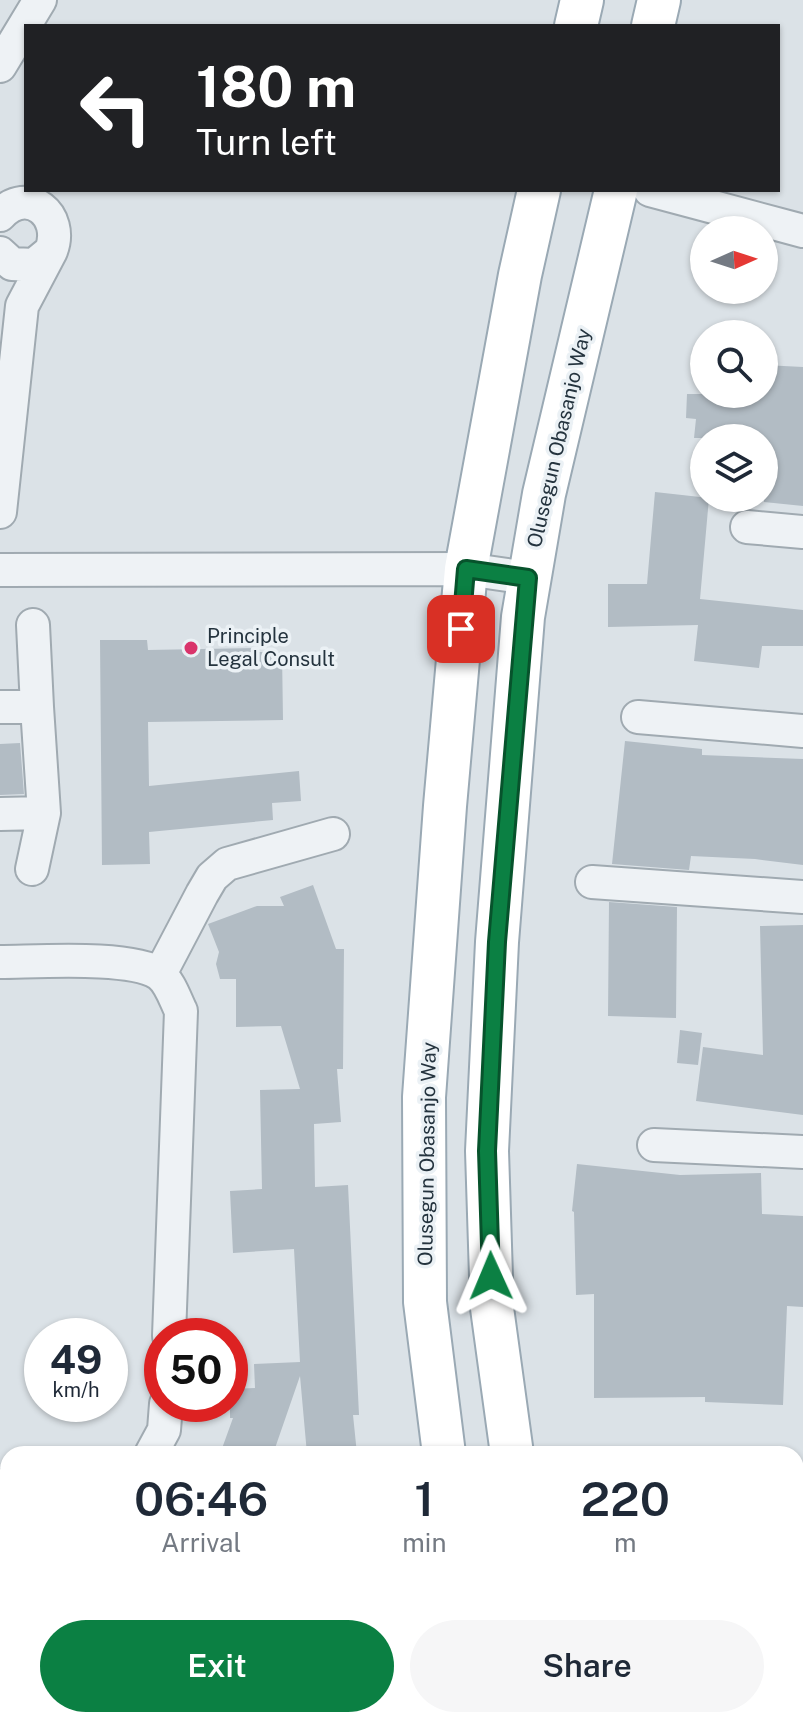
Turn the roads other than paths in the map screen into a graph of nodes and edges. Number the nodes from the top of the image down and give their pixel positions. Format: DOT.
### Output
graph roads {
  1 [pos="40,0"];
  2 [pos="582,0"];
  3 [pos="659,0"];
  4 [pos="25,24"];
  5 [pos="576,24"];
  6 [pos="653,24"];
  7 [pos="24,26"];
  8 [pos="0,66"];
  9 [pos="0,181"];
  10 [pos="539,192"];
  11 [pos="616,192"];
  12 [pos="657,192"];
  13 [pos="13,209"];
  14 [pos="803,231"];
  15 [pos="51,251"];
  16 [pos="2,256"];
  17 [pos="22,306"];
  18 [pos="7,373"];
  19 [pos="3,445"];
  20 [pos="1,492"];
  21 [pos="747,527"];
  22 [pos="803,532"];
  23 [pos="466,569"];
  24 [pos="0,570"];
  25 [pos="528,578"];
  26 [pos="33,625"];
  27 [pos="0,707"];
  28 [pos="37,707"];
  29 [pos="638,717"];
  30 [pos="803,731"];
  31 [pos="44,813"];
  32 [pos="0,814"];
  33 [pos="333,834"];
  34 [pos="32,869"];
  35 [pos="592,882"];
  36 [pos="803,897"];
  37 [pos="0,962"];
  38 [pos="160,974"];
  39 [pos="654,1145"];
  40 [pos="803,1152"];
  41 [pos="170,1318"];
  42 [pos="165,1422"];
  43 [pos="155,1446"];
  44 [pos="443,1446"];
  45 [pos="511,1446"];
  1 -- 4 [label="street"];
  2 -- 5 [label="main road"];
  3 -- 6 [label="main road"];
  7 -- 8 [label="street"];
  9 -- 13 [label="street"];
  10 -- 23 [label="main road, Olusegun Obasanjo Way"];
  11 -- 25 [label="main road, Olusegun Obasanjo Way"];
  12 -- 14 [label="street"];
  13 -- 15 [label="street"];
  15 -- 16 [label="street"];
  15 -- 17 [label="street"];
  16 -- 17 [label="street"];
  17 -- 18 [label="street"];
  18 -- 19 [label="street"];
  19 -- 20 [label="street"];
  21 -- 22 [label="street"];
  23 -- 24 [label="street"];
  23 -- 25 [label="street"];
  23 -- 44 [label="main road, Olusegun Obasanjo Way"];
  25 -- 45 [label="main road, Olusegun Obasanjo Way"];
  26 -- 28 [label="street"];
  27 -- 28 [label="street"];
  28 -- 31 [label="street"];
  29 -- 30 [label="street"];
  31 -- 32 [label="street"];
  31 -- 34 [label="street"];
  33 -- 38 [label="street"];
  35 -- 36 [label="street"];
  37 -- 38 [label="street"];
  38 -- 41 [label="street"];
  39 -- 40 [label="street"];
  42 -- 43 [label="street"];
}
